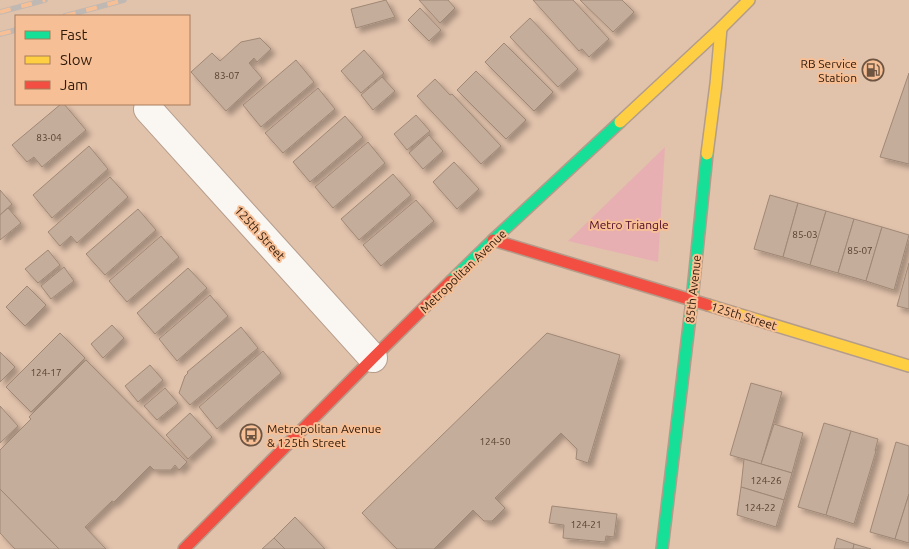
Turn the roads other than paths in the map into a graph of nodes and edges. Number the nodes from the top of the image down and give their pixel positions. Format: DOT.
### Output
graph roads {
  1 [pos="749,0"];
  2 [pos="721,28"];
  3 [pos="148,109"];
  4 [pos="493,240"];
  5 [pos="692,300"];
  6 [pos="373,358"];
  7 [pos="909,366"];
  8 [pos="184,549"];
  9 [pos="662,549"];
  1 -- 2 [label="street, Metropolitan Avenue"];
  2 -- 4 [label="street, Metropolitan Avenue"];
  2 -- 5 [label="street, 85th Avenue"];
  3 -- 6 [label="street, 125th Street"];
  4 -- 5 [label="street, 125th Street"];
  4 -- 6 [label="street, Metropolitan Avenue"];
  5 -- 7 [label="street, 125th Street"];
  5 -- 9 [label="street, 85th Avenue"];
  6 -- 8 [label="street, Metropolitan Avenue"];
}
